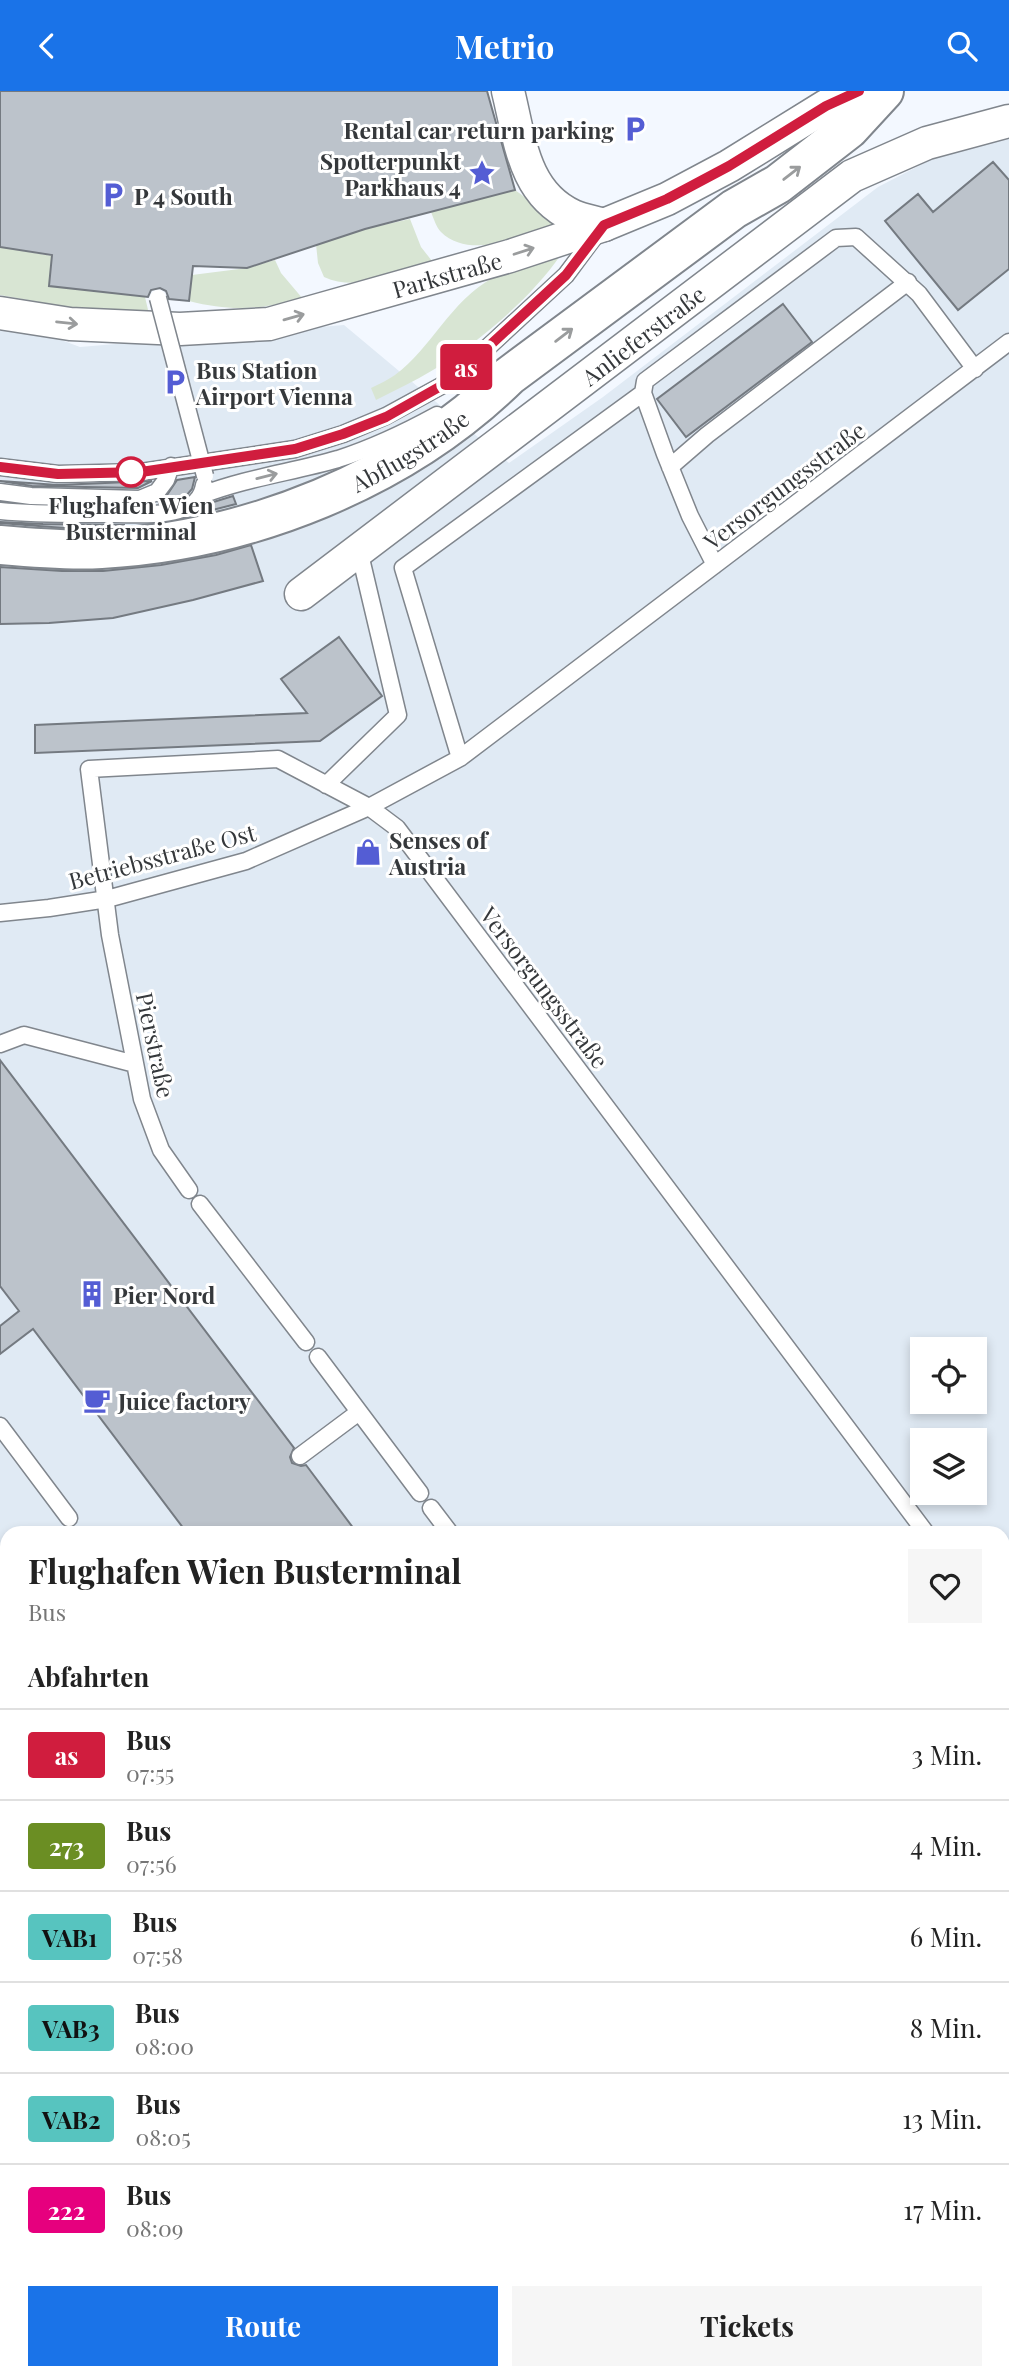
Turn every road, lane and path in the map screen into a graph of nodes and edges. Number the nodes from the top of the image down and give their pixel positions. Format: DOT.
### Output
graph roads {
  1 [pos="508,91"];
  2 [pos="859,91"];
  3 [pos="884,91"];
  4 [pos="1009,121"];
  5 [pos="604,225"];
  6 [pos="908,282"];
  7 [pos="158,298"];
  8 [pos="0,313"];
  9 [pos="1007,346"];
  10 [pos="975,369"];
  11 [pos="509,376"];
  12 [pos="643,393"];
  13 [pos="171,466"];
  14 [pos="0,467"];
  15 [pos="670,467"];
  16 [pos="0,492"];
  17 [pos="202,495"];
  18 [pos="0,510"];
  19 [pos="0,545"];
  20 [pos="359,550"];
  21 [pos="715,565"];
  22 [pos="301,594"];
  23 [pos="460,758"];
  24 [pos="326,785"];
  25 [pos="369,807"];
  26 [pos="107,899"];
  27 [pos="0,913"];
  28 [pos="0,1044"];
  29 [pos="135,1064"];
  30 [pos="189,1190"];
  31 [pos="200,1204"];
  32 [pos="306,1342"];
  33 [pos="318,1357"];
  34 [pos="359,1412"];
  35 [pos="0,1426"];
  36 [pos="300,1456"];
  37 [pos="420,1493"];
  38 [pos="431,1508"];
  39 [pos="69,1518"];
  40 [pos="445,1526"];
  41 [pos="921,1526"];
  1 -- 5 [label="street"];
  2 -- 5 [label="street, Parkstraße"];
  11 -- 3 [label="street, Abflugstraße, one-way"];
  4 -- 20 [label="street, Anlieferstraße"];
  8 -- 5 [label="street, Parkstraße, one-way"];
  5 -- 13 [label="lane"];
  6 -- 10 [label="lane"];
  6 -- 12 [label="lane"];
  6 -- 15 [label="lane"];
  7 -- 17 [label="lane, bridge"];
  9 -- 10 [label="lane, Versorgungsstraße"];
  10 -- 21 [label="lane, Versorgungsstraße"];
  17 -- 11 [label="lane, one-way"];
  11 -- 19 [label="street, Abflugstraße"];
  12 -- 15 [label="lane"];
  12 -- 23 [label="lane"];
  13 -- 14 [label="lane"];
  13 -- 16 [label="lane"];
  15 -- 21 [label="lane"];
  17 -- 18 [label="lane"];
  20 -- 22 [label="street, Anlieferstraße"];
  20 -- 24 [label="lane"];
  21 -- 23 [label="lane, Versorgungsstraße"];
  23 -- 25 [label="lane, Versorgungsstraße"];
  24 -- 25 [label="lane"];
  24 -- 26 [label="lane, Pierstraße"];
  25 -- 26 [label="lane, Betriebsstraße Ost"];
  25 -- 41 [label="lane, Versorgungsstraße"];
  26 -- 27 [label="lane, Betriebsstraße Ost"];
  26 -- 29 [label="lane, Pierstraße"];
  28 -- 29 [label="lane"];
  29 -- 30 [label="lane, Pierstraße"];
  31 -- 32 [label="lane"];
  33 -- 34 [label="lane"];
  34 -- 36 [label="lane"];
  34 -- 37 [label="lane"];
  35 -- 39 [label="lane"];
  38 -- 40 [label="lane"];
}
